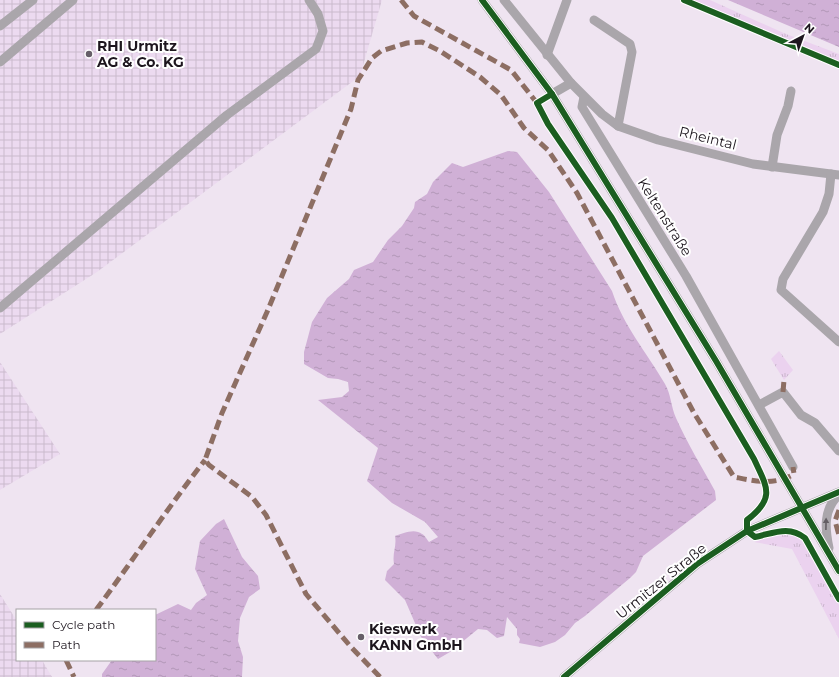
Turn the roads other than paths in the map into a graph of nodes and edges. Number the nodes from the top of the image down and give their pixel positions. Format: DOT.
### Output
graph roads {
  1 [pos="33,0"];
  2 [pos="73,0"];
  3 [pos="309,0"];
  4 [pos="482,0"];
  5 [pos="504,0"];
  6 [pos="567,0"];
  7 [pos="594,20"];
  8 [pos="0,26"];
  9 [pos="547,55"];
  10 [pos="0,62"];
  11 [pos="571,84"];
  12 [pos="791,91"];
  13 [pos="552,94"];
  14 [pos="584,97"];
  15 [pos="618,126"];
  16 [pos="772,167"];
  17 [pos="835,174"];
  18 [pos="0,308"];
  19 [pos="839,342"];
  20 [pos="759,405"];
  21 [pos="839,451"];
  22 [pos="793,467"];
  23 [pos="839,493"];
  24 [pos="803,507"];
  25 [pos="831,557"];
  26 [pos="839,571"];
  27 [pos="564,677"];
  1 -- 8 [label="street"];
  2 -- 10 [label="street"];
  3 -- 18 [label="street"];
  4 -- 13 [label="street"];
  5 -- 9 [label="street, Rheintal"];
  6 -- 9 [label="street"];
  7 -- 15 [label="street"];
  9 -- 11 [label="street, Rheintal"];
  11 -- 13 [label="street"];
  11 -- 14 [label="street, Rheintal"];
  12 -- 16 [label="street"];
  13 -- 24 [label="street"];
  14 -- 15 [label="street, Rheintal"];
  14 -- 20 [label="street, Keltenstraße"];
  15 -- 16 [label="street, Rheintal"];
  16 -- 17 [label="street, Rheintal"];
  17 -- 19 [label="street"];
  20 -- 21 [label="street"];
  20 -- 22 [label="street, Keltenstraße"];
  23 -- 24 [label="street, Urmitzer Straße"];
  25 -- 23 [label="street, one-way"];
  24 -- 25 [label="street"];
  24 -- 27 [label="street, Urmitzer Straße"];
  25 -- 26 [label="street"];
}
